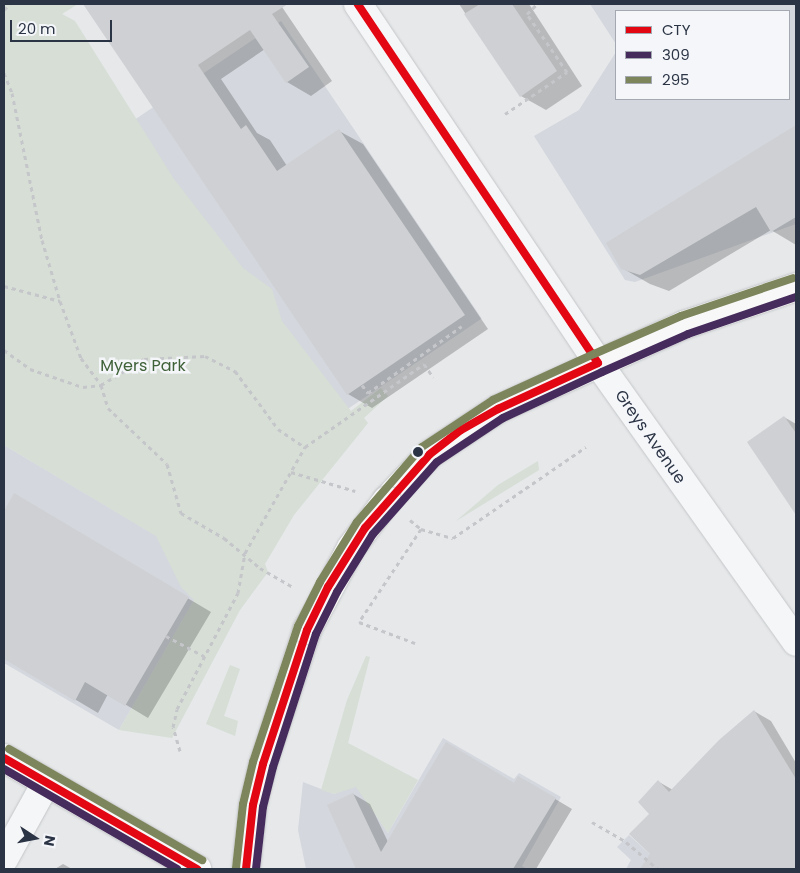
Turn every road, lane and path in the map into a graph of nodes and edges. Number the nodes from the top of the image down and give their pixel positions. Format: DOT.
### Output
graph roads {
  1 [pos="10,4"];
  2 [pos="358,4"];
  3 [pos="537,4"];
  4 [pos="4,10"];
  5 [pos="4,73"];
  6 [pos="505,114"];
  7 [pos="4,286"];
  8 [pos="796,287"];
  9 [pos="60,301"];
  10 [pos="462,326"];
  11 [pos="4,350"];
  12 [pos="598,363"];
  13 [pos="433,377"];
  14 [pos="101,385"];
  15 [pos="362,385"];
  16 [pos="586,447"];
  17 [pos="305,448"];
  18 [pos="291,472"];
  19 [pos="361,492"];
  20 [pos="421,529"];
  21 [pos="246,553"];
  22 [pos="260,568"];
  23 [pos="166,636"];
  24 [pos="796,642"];
  25 [pos="204,656"];
  26 [pos="180,751"];
  27 [pos="4,758"];
  28 [pos="46,783"];
  29 [pos="592,822"];
  30 [pos="4,860"];
  31 [pos="197,869"];
  32 [pos="246,869"];
  33 [pos="658,869"];
  1 -- 4 [label="path"];
  2 -- 12 [label="street, Greys Avenue"];
  3 -- 6 [label="path"];
  5 -- 9 [label="path"];
  7 -- 9 [label="path"];
  8 -- 12 [label="main road"];
  9 -- 14 [label="path"];
  10 -- 15 [label="path"];
  11 -- 14 [label="path"];
  12 -- 24 [label="street, Greys Avenue"];
  12 -- 32 [label="main road, bridge"];
  13 -- 17 [label="path"];
  14 -- 17 [label="path"];
  14 -- 21 [label="path"];
  16 -- 20 [label="path"];
  17 -- 18 [label="path"];
  18 -- 19 [label="path"];
  18 -- 21 [label="path"];
  21 -- 22 [label="path"];
  21 -- 25 [label="path"];
  23 -- 25 [label="path"];
  25 -- 26 [label="path"];
  27 -- 28 [label="main road"];
  28 -- 30 [label="street"];
  28 -- 31 [label="main road"];
  29 -- 33 [label="path"];
}
